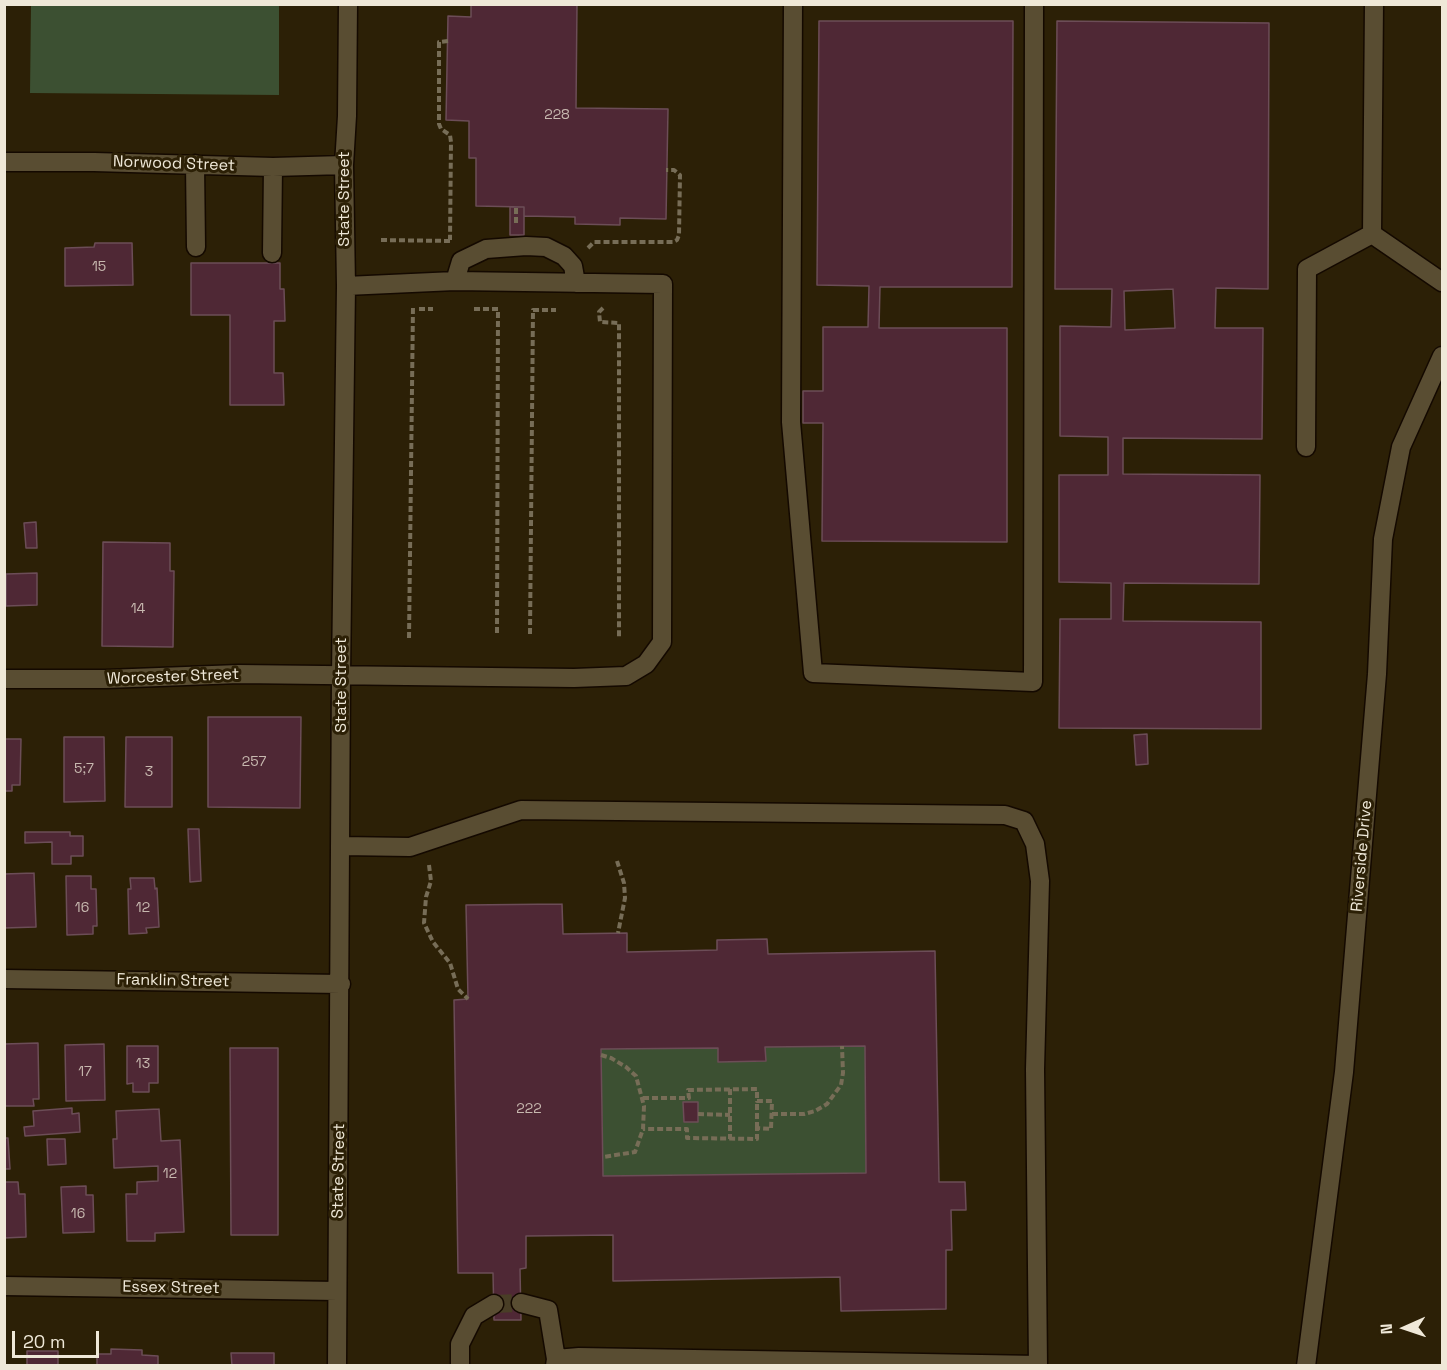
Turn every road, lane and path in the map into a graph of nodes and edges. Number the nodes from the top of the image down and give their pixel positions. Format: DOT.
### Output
graph roads {
  1 [pos="348,4"];
  2 [pos="793,4"];
  3 [pos="1034,4"];
  4 [pos="1374,4"];
  5 [pos="447,41"];
  6 [pos="4,162"];
  7 [pos="195,165"];
  8 [pos="344,165"];
  9 [pos="273,166"];
  10 [pos="666,170"];
  11 [pos="1372,234"];
  12 [pos="450,241"];
  13 [pos="196,247"];
  14 [pos="586,250"];
  15 [pos="272,253"];
  16 [pos="455,281"];
  17 [pos="1443,282"];
  18 [pos="413,283"];
  19 [pos="576,283"];
  20 [pos="346,286"];
  21 [pos="603,308"];
  22 [pos="474,309"];
  23 [pos="556,310"];
  24 [pos="1443,356"];
  25 [pos="1306,447"];
  26 [pos="530,634"];
  27 [pos="497,635"];
  28 [pos="409,638"];
  29 [pos="619,638"];
  30 [pos="341,675"];
  31 [pos="4,679"];
  32 [pos="341,846"];
  33 [pos="617,861"];
  34 [pos="429,864"];
  35 [pos="618,933"];
  36 [pos="4,979"];
  37 [pos="341,984"];
  38 [pos="468,999"];
  39 [pos="842,1046"];
  40 [pos="601,1055"];
  41 [pos="730,1089"];
  42 [pos="643,1098"];
  43 [pos="757,1101"];
  44 [pos="698,1114"];
  45 [pos="772,1114"];
  46 [pos="730,1115"];
  47 [pos="757,1128"];
  48 [pos="643,1129"];
  49 [pos="730,1139"];
  50 [pos="603,1157"];
  51 [pos="4,1286"];
  52 [pos="337,1291"];
  53 [pos="521,1303"];
  54 [pos="494,1304"];
  55 [pos="556,1362"];
  56 [pos="337,1365"];
  57 [pos="460,1365"];
  58 [pos="1038,1365"];
  59 [pos="1306,1365"];
  1 -- 8 [label="street, State Street"];
  2 -- 3 [label="street"];
  4 -- 11 [label="street"];
  5 -- 12 [label="path"];
  6 -- 7 [label="street, Norwood Street"];
  7 -- 9 [label="street, Norwood Street"];
  7 -- 13 [label="street"];
  8 -- 9 [label="street, Norwood Street"];
  8 -- 20 [label="street, State Street"];
  9 -- 15 [label="street"];
  10 -- 14 [label="path"];
  11 -- 17 [label="street"];
  11 -- 25 [label="street"];
  16 -- 18 [label="street"];
  16 -- 19 [label="street"];
  16 -- 19 [label="street"];
  18 -- 20 [label="street"];
  18 -- 28 [label="path"];
  19 -- 30 [label="street, Worcester Street"];
  20 -- 30 [label="street, State Street"];
  21 -- 29 [label="path"];
  22 -- 27 [label="path"];
  23 -- 26 [label="path"];
  24 -- 59 [label="street, Riverside Drive"];
  30 -- 31 [label="street, Worcester Street"];
  30 -- 32 [label="street, State Street"];
  32 -- 37 [label="street, State Street"];
  32 -- 58 [label="street"];
  33 -- 35 [label="path"];
  34 -- 38 [label="path"];
  36 -- 37 [label="street, Franklin Street"];
  37 -- 52 [label="street, State Street"];
  39 -- 45 [label="path"];
  40 -- 42 [label="path"];
  41 -- 42 [label="path"];
  41 -- 43 [label="path"];
  41 -- 46 [label="path"];
  42 -- 48 [label="path"];
  43 -- 45 [label="path"];
  43 -- 47 [label="path"];
  44 -- 46 [label="path"];
  45 -- 47 [label="path"];
  46 -- 49 [label="path"];
  47 -- 49 [label="path"];
  48 -- 49 [label="path"];
  48 -- 50 [label="path"];
  51 -- 52 [label="street, Essex Street"];
  52 -- 56 [label="street, State Street"];
  53 -- 55 [label="street"];
  54 -- 57 [label="street"];
  55 -- 58 [label="street"];
}
